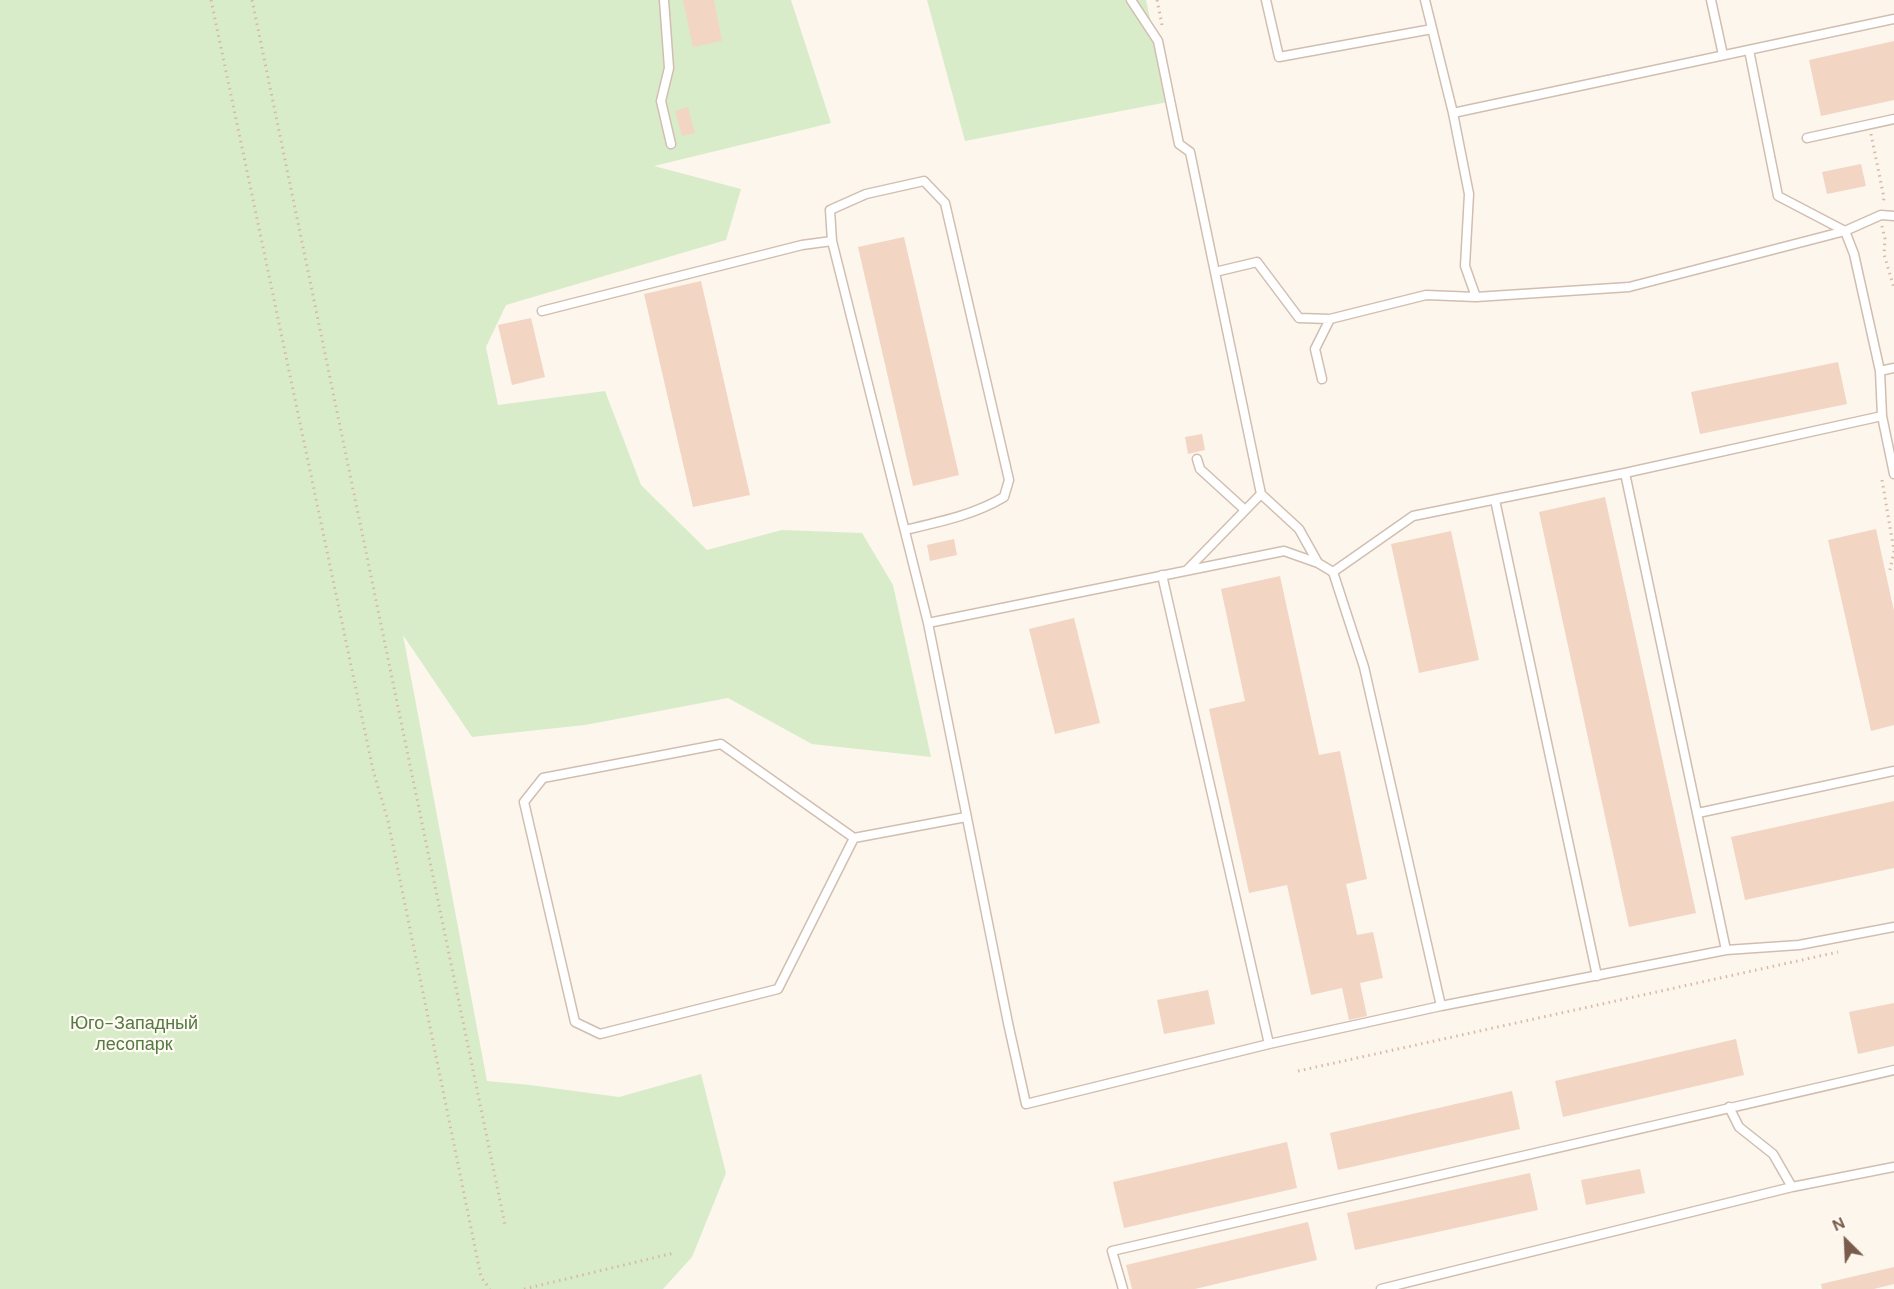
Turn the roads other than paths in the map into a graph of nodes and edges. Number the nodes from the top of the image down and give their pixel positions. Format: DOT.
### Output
graph roads {
  1 [pos="664,0"];
  2 [pos="1131,0"];
  3 [pos="1266,0"];
  4 [pos="1425,0"];
  5 [pos="1711,0"];
  6 [pos="1894,19"];
  7 [pos="1432,28"];
  8 [pos="1749,50"];
  9 [pos="1723,55"];
  10 [pos="1453,113"];
  11 [pos="1894,119"];
  12 [pos="1807,138"];
  13 [pos="671,144"];
  14 [pos="1894,216"];
  15 [pos="1845,231"];
  16 [pos="832,241"];
  17 [pos="1215,272"];
  18 [pos="1476,297"];
  19 [pos="542,310"];
  20 [pos="1330,319"];
  21 [pos="1894,368"];
  22 [pos="1880,371"];
  23 [pos="1322,380"];
  24 [pos="1882,416"];
  25 [pos="1197,459"];
  26 [pos="1625,473"];
  27 [pos="1894,474"];
  28 [pos="1261,494"];
  29 [pos="1495,500"];
  30 [pos="1245,510"];
  31 [pos="905,530"];
  32 [pos="1318,563"];
  33 [pos="1186,570"];
  34 [pos="1333,572"];
  35 [pos="1162,575"];
  36 [pos="928,623"];
  37 [pos="1894,771"];
  38 [pos="1698,813"];
  39 [pos="966,817"];
  40 [pos="854,838"];
  41 [pos="1894,927"];
  42 [pos="1726,950"];
  43 [pos="1597,976"];
  44 [pos="1441,1006"];
  45 [pos="1269,1044"];
  46 [pos="1894,1070"];
  47 [pos="1729,1107"];
  48 [pos="1894,1167"];
  49 [pos="1792,1187"];
  50 [pos="1123,1289"];
  51 [pos="1381,1289"];
  1 -- 13 [label="lane"];
  2 -- 17 [label="lane"];
  3 -- 7 [label="lane"];
  4 -- 7 [label="lane"];
  5 -- 9 [label="lane"];
  6 -- 8 [label="lane"];
  7 -- 10 [label="lane"];
  8 -- 9 [label="lane"];
  8 -- 15 [label="lane"];
  9 -- 10 [label="lane"];
  10 -- 18 [label="lane"];
  11 -- 12 [label="lane"];
  14 -- 15 [label="lane"];
  15 -- 18 [label="lane"];
  15 -- 22 [label="lane"];
  16 -- 19 [label="lane"];
  16 -- 31 [label="lane"];
  16 -- 31 [label="lane"];
  17 -- 20 [label="lane"];
  17 -- 28 [label="lane"];
  18 -- 20 [label="lane"];
  20 -- 23 [label="lane"];
  21 -- 22 [label="lane"];
  22 -- 24 [label="lane"];
  24 -- 26 [label="lane"];
  24 -- 27 [label="lane"];
  25 -- 30 [label="lane"];
  26 -- 29 [label="lane"];
  26 -- 38 [label="lane"];
  28 -- 30 [label="lane"];
  28 -- 32 [label="lane"];
  29 -- 34 [label="lane"];
  29 -- 43 [label="lane"];
  30 -- 33 [label="lane"];
  31 -- 36 [label="lane"];
  32 -- 33 [label="lane"];
  32 -- 34 [label="lane"];
  33 -- 35 [label="lane"];
  34 -- 44 [label="lane"];
  35 -- 36 [label="lane"];
  35 -- 45 [label="lane"];
  36 -- 39 [label="lane"];
  37 -- 38 [label="lane"];
  38 -- 42 [label="lane"];
  39 -- 40 [label="lane"];
  39 -- 45 [label="lane"];
  40 -- 40 [label="lane"];
  41 -- 42 [label="lane"];
  42 -- 43 [label="lane"];
  43 -- 44 [label="lane"];
  44 -- 45 [label="lane"];
  46 -- 47 [label="lane"];
  47 -- 49 [label="lane"];
  47 -- 50 [label="lane"];
  48 -- 49 [label="lane"];
  49 -- 51 [label="lane"];
}
